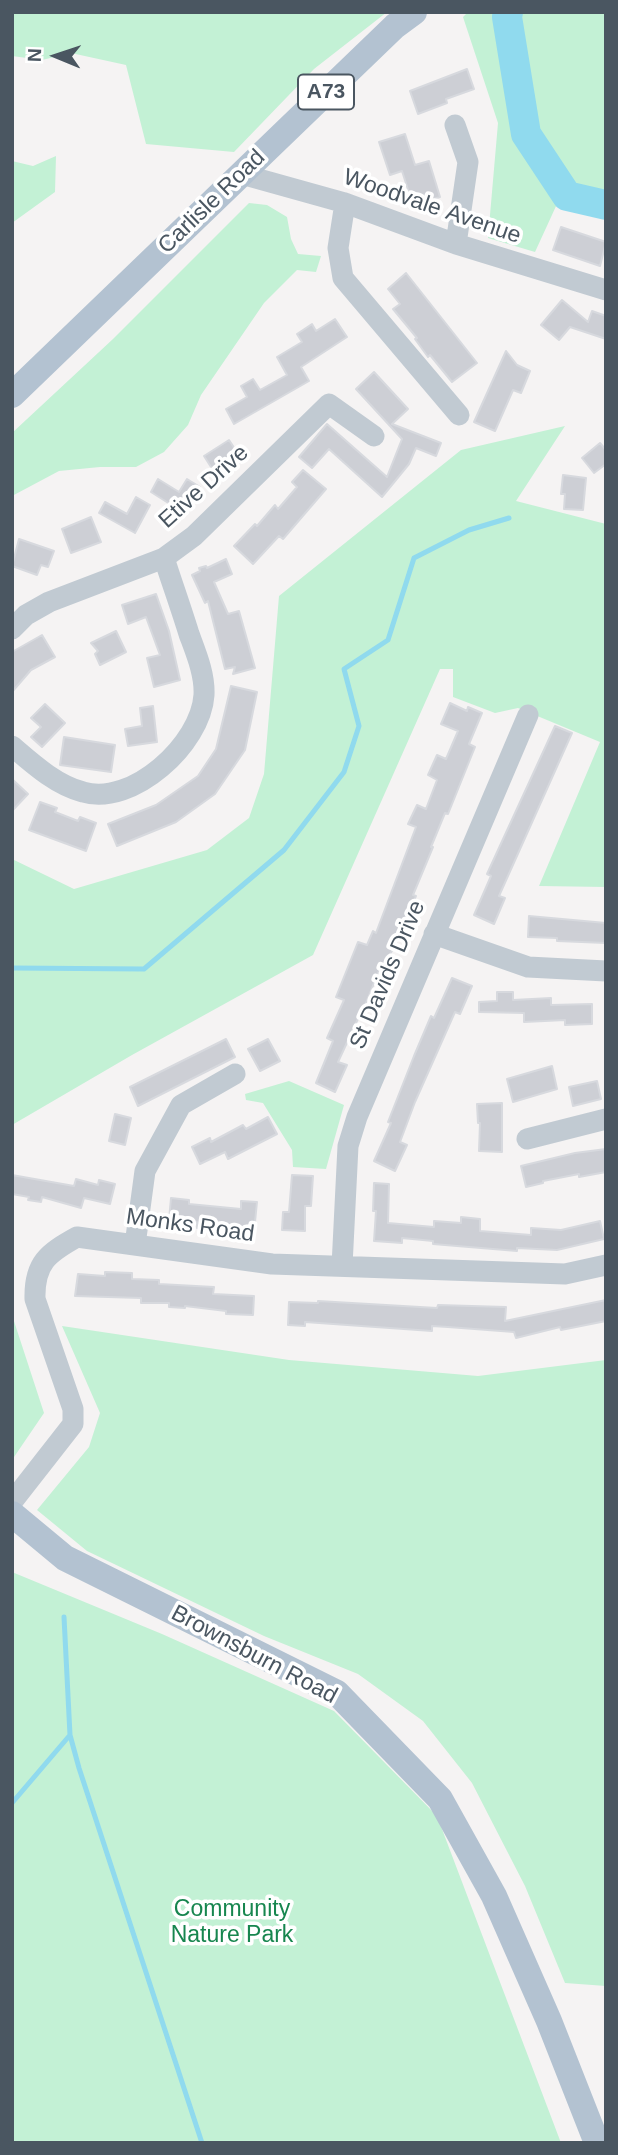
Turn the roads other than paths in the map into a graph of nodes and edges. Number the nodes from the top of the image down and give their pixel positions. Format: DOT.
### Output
graph roads {
  1 [pos="414,12"];
  2 [pos="455,125"];
  3 [pos="241,174"];
  4 [pos="345,203"];
  5 [pos="456,244"];
  6 [pos="606,290"];
  7 [pos="12,395"];
  8 [pos="459,415"];
  9 [pos="374,436"];
  10 [pos="164,558"];
  11 [pos="12,629"];
  12 [pos="528,715"];
  13 [pos="12,746"];
  14 [pos="434,933"];
  15 [pos="606,971"];
  16 [pos="235,1074"];
  17 [pos="606,1119"];
  18 [pos="527,1139"];
  19 [pos="135,1245"];
  20 [pos="606,1265"];
  21 [pos="342,1266"];
  22 [pos="12,1502"];
  23 [pos="12,1514"];
  24 [pos="601,2142"];
  1 -- 3 [label="main road, Carlisle Road / A73"];
  2 -- 5 [label="street"];
  3 -- 4 [label="street, Woodvale Avenue"];
  3 -- 7 [label="main road, Carlisle Road / A73"];
  4 -- 5 [label="street, Woodvale Avenue"];
  4 -- 8 [label="street"];
  5 -- 6 [label="street, Woodvale Avenue"];
  9 -- 10 [label="street, Etive Drive"];
  10 -- 11 [label="street, Etive Drive"];
  10 -- 13 [label="street"];
  12 -- 14 [label="street, St Davids Drive"];
  14 -- 15 [label="street"];
  14 -- 21 [label="street, St Davids Drive"];
  16 -- 19 [label="street"];
  17 -- 18 [label="street"];
  19 -- 21 [label="street, Monks Road"];
  19 -- 22 [label="street, Monks Road"];
  20 -- 21 [label="street, Monks Road"];
  23 -- 24 [label="main road, Brownsburn Road"];
}
